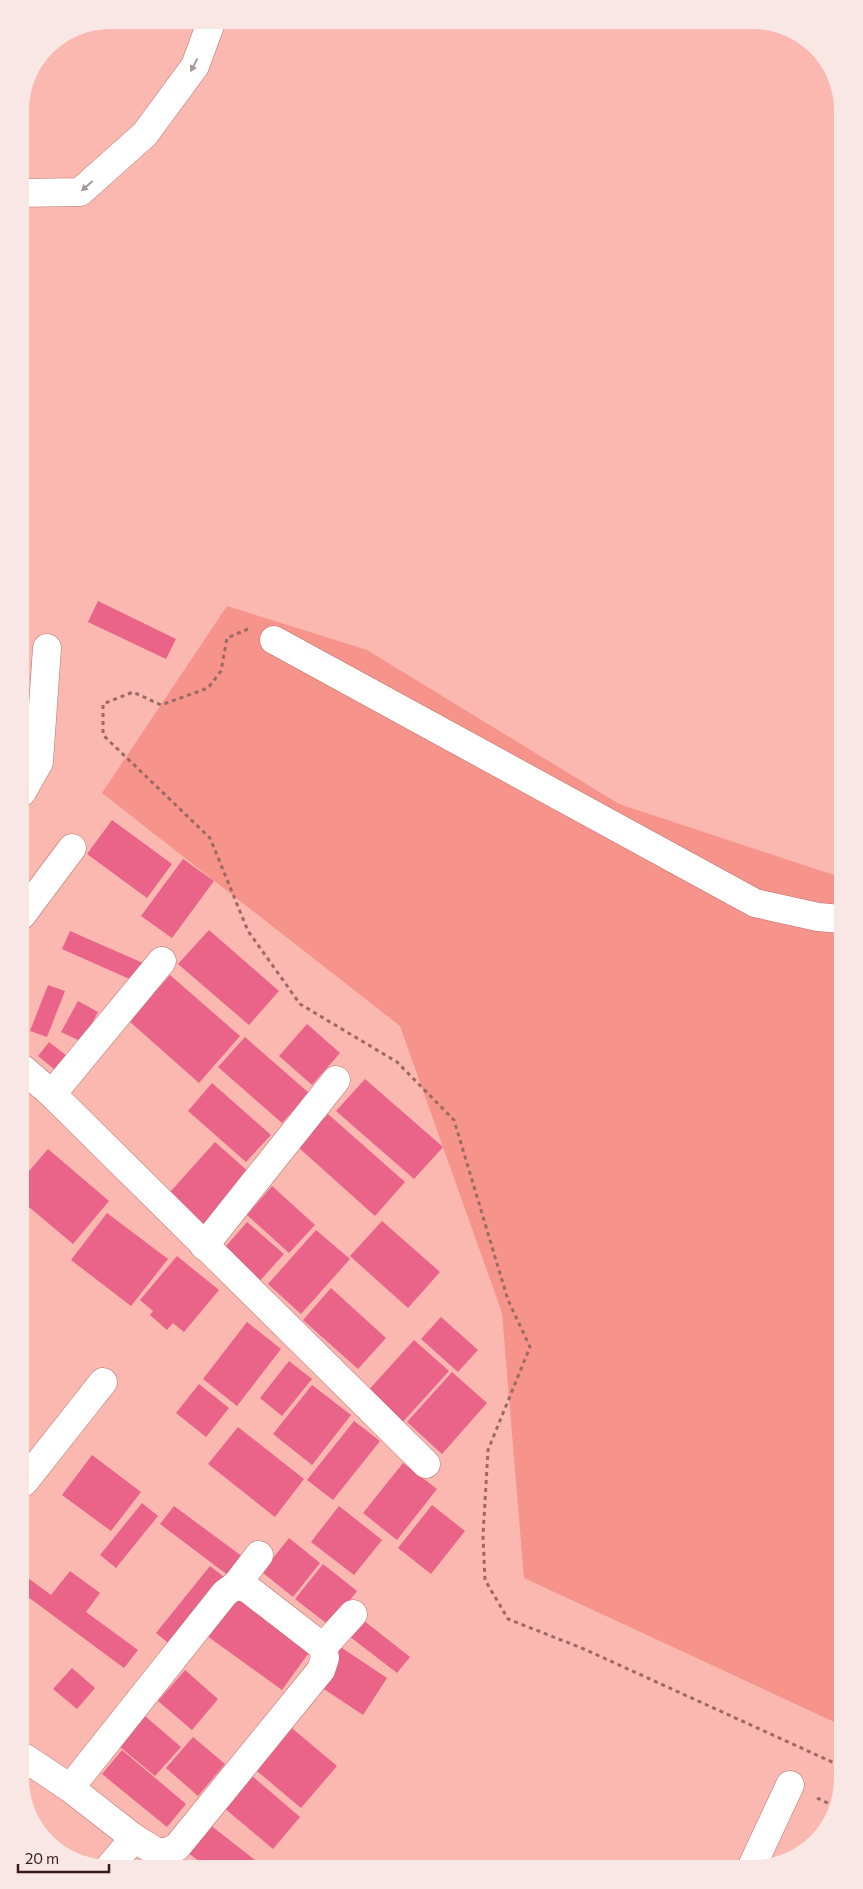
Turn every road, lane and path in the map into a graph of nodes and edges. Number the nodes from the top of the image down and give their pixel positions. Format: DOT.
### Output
graph roads {
  1 [pos="209,29"];
  2 [pos="29,193"];
  3 [pos="274,640"];
  4 [pos="47,648"];
  5 [pos="29,780"];
  6 [pos="72,848"];
  7 [pos="29,906"];
  8 [pos="834,918"];
  9 [pos="162,960"];
  10 [pos="29,1074"];
  11 [pos="336,1080"];
  12 [pos="52,1094"];
  13 [pos="204,1246"];
  14 [pos="102,1382"];
  15 [pos="426,1464"];
  16 [pos="29,1476"];
  17 [pos="259,1555"];
  18 [pos="236,1585"];
  19 [pos="353,1614"];
  20 [pos="323,1647"];
  21 [pos="29,1761"];
  22 [pos="834,1763"];
  23 [pos="790,1785"];
  24 [pos="70,1788"];
  25 [pos="134,1838"];
  26 [pos="116,1860"];
  27 [pos="755,1860"];
  1 -- 2 [label="street, one-way"];
  3 -- 8 [label="street"];
  3 -- 22 [label="path"];
  4 -- 5 [label="street"];
  6 -- 7 [label="street"];
  9 -- 12 [label="street"];
  10 -- 12 [label="street"];
  11 -- 13 [label="street"];
  12 -- 13 [label="street"];
  13 -- 15 [label="street"];
  14 -- 16 [label="street"];
  17 -- 18 [label="street"];
  18 -- 20 [label="street"];
  18 -- 24 [label="street"];
  19 -- 20 [label="street"];
  20 -- 25 [label="street"];
  21 -- 24 [label="street"];
  23 -- 27 [label="street"];
  24 -- 25 [label="street"];
  25 -- 26 [label="street"];
}
